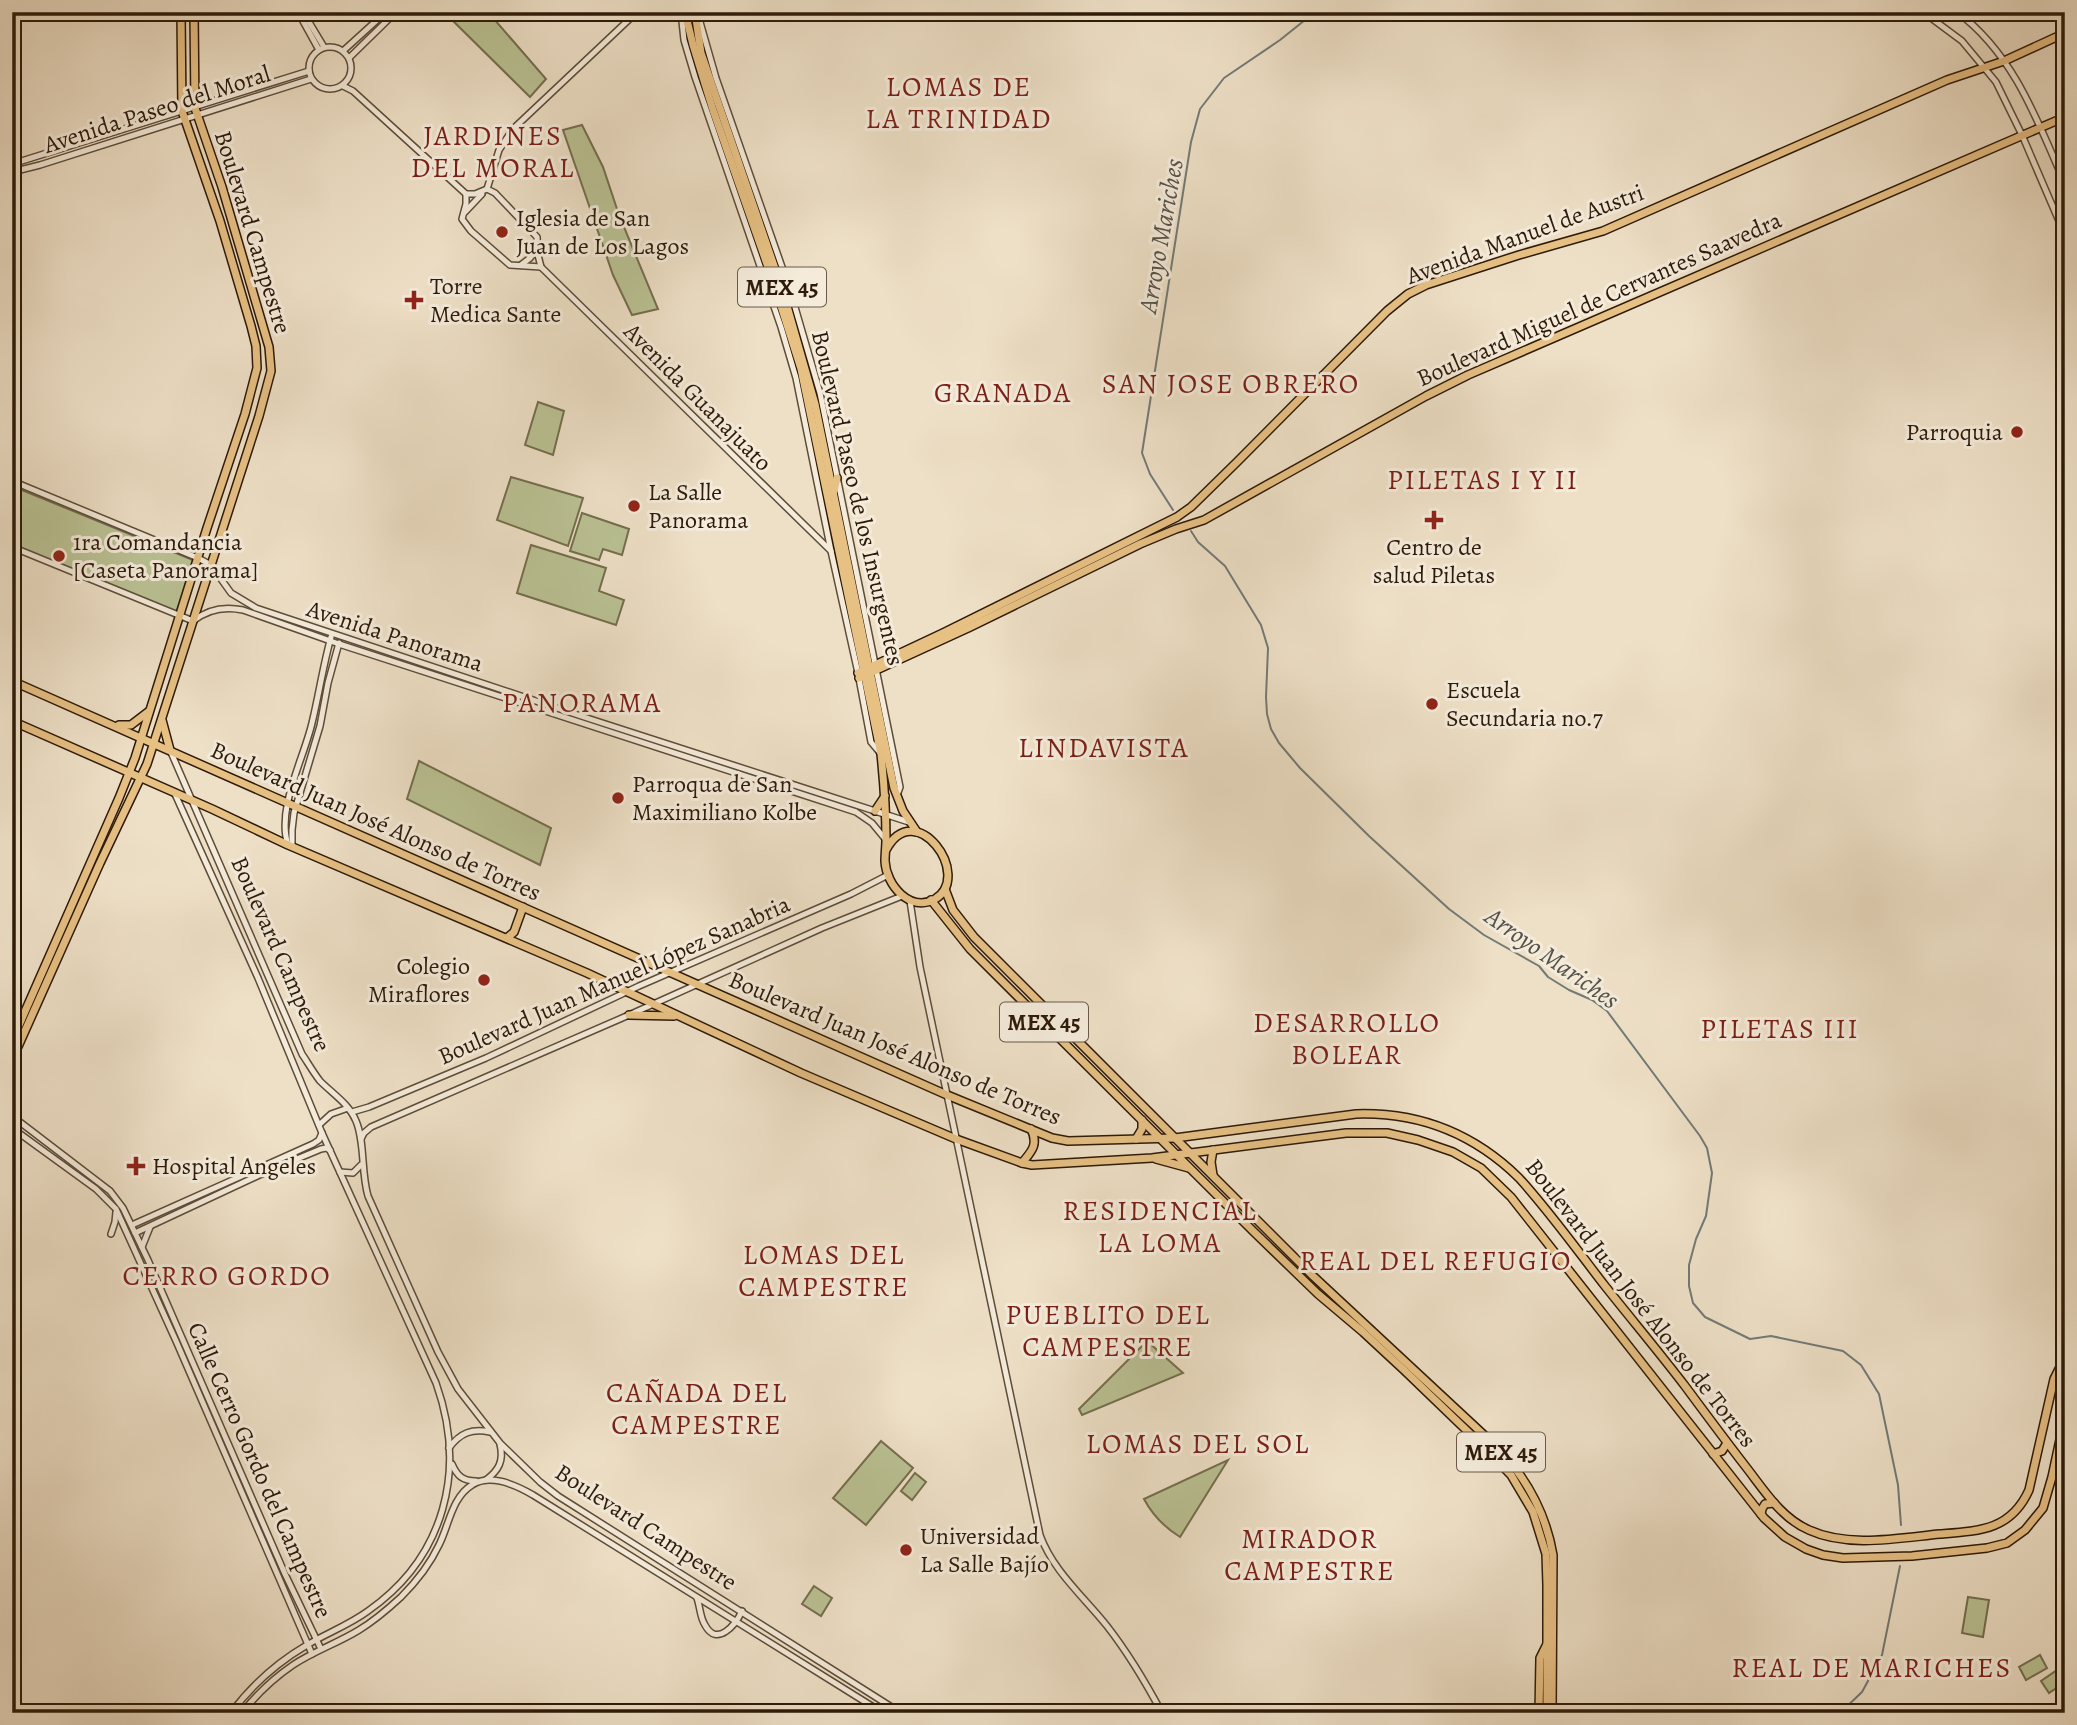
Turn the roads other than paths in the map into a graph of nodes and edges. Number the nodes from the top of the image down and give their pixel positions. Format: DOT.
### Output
graph roads {
  1 [pos="181,12"];
  2 [pos="194,12"];
  3 [pos="301,12"];
  4 [pos="386,12"];
  5 [pos="396,12"];
  6 [pos="637,12"];
  7 [pos="683,12"];
  8 [pos="696,12"];
  9 [pos="1923,12"];
  10 [pos="1957,12"];
  11 [pos="2065,33"];
  12 [pos="322,48"];
  13 [pos="343,51"];
  14 [pos="349,58"];
  15 [pos="2004,61"];
  16 [pos="1985,67"];
  17 [pos="309,71"];
  18 [pos="349,78"];
  19 [pos="311,79"];
  20 [pos="343,86"];
  21 [pos="353,91"];
  22 [pos="701,94"];
  23 [pos="713,110"];
  24 [pos="196,112"];
  25 [pos="183,115"];
  26 [pos="2065,117"];
  27 [pos="725,125"];
  28 [pos="2040,128"];
  29 [pos="2022,135"];
  30 [pos="739,143"];
  31 [pos="12,164"];
  32 [pos="12,172"];
  33 [pos="2065,184"];
  34 [pos="487,189"];
  35 [pos="466,194"];
  36 [pos="463,214"];
  37 [pos="2065,235"];
  38 [pos="538,244"];
  39 [pos="760,246"];
  40 [pos="755,254"];
  41 [pos="519,266"];
  42 [pos="541,267"];
  43 [pos="802,355"];
  44 [pos="791,361"];
  45 [pos="812,367"];
  46 [pos="801,369"];
  47 [pos="837,478"];
  48 [pos="12,481"];
  49 [pos="833,495"];
  50 [pos="1191,507"];
  51 [pos="1169,522"];
  52 [pos="1201,522"];
  53 [pos="1177,529"];
  54 [pos="12,547"];
  55 [pos="831,551"];
  56 [pos="198,558"];
  57 [pos="841,560"];
  58 [pos="211,565"];
  59 [pos="849,568"];
  60 [pos="858,577"];
  61 [pos="179,615"];
  62 [pos="193,621"];
  63 [pos="331,637"];
  64 [pos="341,637"];
  65 [pos="339,644"];
  66 [pos="867,672"];
  67 [pos="12,681"];
  68 [pos="150,707"];
  69 [pos="163,712"];
  70 [pos="12,721"];
  71 [pos="112,725"];
  72 [pos="141,737"];
  73 [pos="153,743"];
  74 [pos="170,750"];
  75 [pos="129,773"];
  76 [pos="140,778"];
  77 [pos="175,794"];
  78 [pos="885,796"];
  79 [pos="194,802"];
  80 [pos="291,808"];
  81 [pos="875,811"];
  82 [pos="886,815"];
  83 [pos="909,822"];
  84 [pos="917,832"];
  85 [pos="886,840"];
  86 [pos="290,846"];
  87 [pos="886,850"];
  88 [pos="888,875"];
  89 [pos="945,889"];
  90 [pos="81,894"];
  91 [pos="902,896"];
  92 [pos="931,900"];
  93 [pos="910,901"];
  94 [pos="523,907"];
  95 [pos="507,938"];
  96 [pos="671,972"];
  97 [pos="698,984"];
  98 [pos="627,993"];
  99 [pos="652,1004"];
  100 [pos="629,1015"];
  101 [pos="677,1016"];
  102 [pos="286,1017"];
  103 [pos="277,1021"];
  104 [pos="12,1041"];
  105 [pos="12,1060"];
  106 [pos="947,1094"];
  107 [pos="350,1110"];
  108 [pos="12,1116"];
  109 [pos="1142,1120"];
  110 [pos="319,1125"];
  111 [pos="12,1128"];
  112 [pos="1031,1129"];
  113 [pos="322,1133"];
  114 [pos="1175,1138"];
  115 [pos="360,1139"];
  116 [pos="957,1139"];
  117 [pos="1136,1139"];
  118 [pos="1162,1139"];
  119 [pos="330,1150"];
  120 [pos="1213,1150"];
  121 [pos="1190,1153"];
  122 [pos="1177,1154"];
  123 [pos="1152,1158"];
  124 [pos="1021,1163"];
  125 [pos="362,1164"];
  126 [pos="1191,1168"];
  127 [pos="340,1172"];
  128 [pos="1213,1176"];
  129 [pos="116,1209"];
  130 [pos="132,1225"];
  131 [pos="152,1225"];
  132 [pos="125,1228"];
  133 [pos="136,1232"];
  134 [pos="111,1234"];
  135 [pos="129,1236"];
  136 [pos="142,1247"];
  137 [pos="2065,1357"];
  138 [pos="2065,1416"];
  139 [pos="491,1432"];
  140 [pos="1727,1443"];
  141 [pos="500,1444"];
  142 [pos="449,1448"];
  143 [pos="1713,1454"];
  144 [pos="450,1461"];
  145 [pos="483,1481"];
  146 [pos="1774,1503"];
  147 [pos="1761,1514"];
  148 [pos="697,1598"];
  149 [pos="742,1611"];
  150 [pos="737,1622"];
  151 [pos="316,1640"];
  152 [pos="1547,1643"];
  153 [pos="307,1644"];
  154 [pos="321,1649"];
  155 [pos="312,1654"];
  156 [pos="231,1713"];
  157 [pos="242,1713"];
  158 [pos="883,1713"];
  159 [pos="901,1713"];
  160 [pos="1162,1713"];
  161 [pos="1539,1713"];
  162 [pos="1549,1713"];
  1 -- 25 [label="main road, Boulevard Campestre"];
  2 -- 24 [label="main road, Boulevard Campestre"];
  3 -- 12 [label="street"];
  4 -- 13 [label="street"];
  5 -- 14 [label="street"];
  6 -- 34 [label="street"];
  7 -- 22 [label="street, Boulevard Paseo de los Insurgentes"];
  7 -- 23 [label="main road, Boulevard Paseo de los Insurgentes / MEX 45"];
  8 -- 27 [label="main road, Boulevard Paseo de los Insurgentes / MEX 45"];
  8 -- 30 [label="street, Boulevard Paseo de los Insurgentes"];
  9 -- 16 [label="street"];
  10 -- 15 [label="street"];
  11 -- 15 [label="main road, Avenida Manuel de Austri"];
  12 -- 13 [label="street"];
  12 -- 17 [label="street"];
  13 -- 14 [label="street"];
  14 -- 18 [label="street"];
  15 -- 16 [label="main road, Avenida Manuel de Austri"];
  15 -- 28 [label="street"];
  16 -- 29 [label="street"];
  16 -- 50 [label="main road, Avenida Manuel de Austri"];
  17 -- 19 [label="street"];
  17 -- 24 [label="street, Avenida Paseo del Moral"];
  18 -- 20 [label="street"];
  18 -- 21 [label="street"];
  19 -- 20 [label="street"];
  19 -- 24 [label="street, Avenida Paseo del Moral"];
  20 -- 21 [label="street"];
  21 -- 35 [label="street"];
  22 -- 23 [label="main road"];
  22 -- 40 [label="street, Boulevard Paseo de los Insurgentes"];
  23 -- 39 [label="main road, Boulevard Paseo de los Insurgentes / MEX 45"];
  24 -- 25 [label="street, Avenida Paseo del Moral"];
  24 -- 58 [label="main road, Boulevard Campestre"];
  25 -- 31 [label="street, Avenida Paseo del Moral"];
  25 -- 32 [label="street, Avenida Paseo del Moral"];
  25 -- 56 [label="main road, Boulevard Campestre"];
  26 -- 28 [label="main road, Boulevard Miguel de Cervantes Saavedra"];
  27 -- 30 [label="main road"];
  27 -- 43 [label="main road, Boulevard Paseo de los Insurgentes / MEX 45"];
  28 -- 29 [label="main road, Boulevard Miguel de Cervantes Saavedra"];
  28 -- 33 [label="street"];
  29 -- 37 [label="street"];
  29 -- 52 [label="main road, Boulevard Miguel de Cervantes Saavedra"];
  30 -- 45 [label="street, Boulevard Paseo de los Insurgentes"];
  34 -- 35 [label="street"];
  34 -- 36 [label="street"];
  34 -- 38 [label="street"];
  35 -- 36 [label="street"];
  36 -- 41 [label="street"];
  38 -- 41 [label="street"];
  38 -- 42 [label="street"];
  39 -- 40 [label="main road"];
  39 -- 46 [label="main road, Boulevard Paseo de los Insurgentes / MEX 45"];
  40 -- 44 [label="street, Boulevard Paseo de los Insurgentes"];
  41 -- 42 [label="street"];
  42 -- 55 [label="street, Avenida Guanajuato"];
  43 -- 45 [label="main road"];
  43 -- 49 [label="main road, Boulevard Paseo de los Insurgentes / MEX 45"];
  44 -- 46 [label="main road"];
  44 -- 55 [label="street, Boulevard Paseo de los Insurgentes"];
  45 -- 47 [label="street, Boulevard Paseo de los Insurgentes"];
  46 -- 57 [label="main road, Boulevard Paseo de los Insurgentes / MEX 45"];
  47 -- 49 [label="main road"];
  47 -- 60 [label="street, Boulevard Paseo de los Insurgentes"];
  48 -- 56 [label="street, Avenida Panorama"];
  49 -- 59 [label="main road, Boulevard Paseo de los Insurgentes / MEX 45"];
  50 -- 51 [label="main road, Avenida Manuel de Austri"];
  50 -- 52 [label="main road"];
  51 -- 53 [label="main road"];
  51 -- 66 [label="main road"];
  52 -- 53 [label="main road, Boulevard Miguel de Cervantes Saavedra"];
  53 -- 66 [label="main road, Boulevard Miguel de Cervantes Saavedra"];
  54 -- 61 [label="street"];
  55 -- 57 [label="street, Avenida Guanajuato"];
  55 -- 66 [label="street, Boulevard Paseo de los Insurgentes"];
  56 -- 58 [label="street, Avenida Panorama"];
  56 -- 61 [label="main road, Boulevard Campestre"];
  57 -- 59 [label="street, Avenida Guanajuato"];
  57 -- 66 [label="main road, Boulevard Paseo de los Insurgentes / MEX 45"];
  58 -- 62 [label="main road, Boulevard Campestre"];
  58 -- 63 [label="street, Avenida Panorama"];
  59 -- 60 [label="street, Avenida Guanajuato"];
  59 -- 66 [label="main road, Boulevard Paseo de los Insurgentes / MEX 45"];
  60 -- 66 [label="street, Boulevard Paseo de los Insurgentes"];
  61 -- 62 [label="street"];
  61 -- 68 [label="main road, Boulevard Campestre"];
  62 -- 63 [label="street, Avenida Panorama"];
  62 -- 69 [label="main road, Boulevard Campestre"];
  63 -- 64 [label="street, Avenida Panorama"];
  63 -- 65 [label="street, Avenida Panorama"];
  63 -- 80 [label="street"];
  64 -- 65 [label="street"];
  64 -- 81 [label="street, Avenida Panorama"];
  65 -- 80 [label="street"];
  65 -- 85 [label="street, Avenida Panorama"];
  66 -- 78 [label="main road, Boulevard Paseo de los Insurgentes / MEX 45"];
  66 -- 83 [label="main road, Boulevard Paseo de los Insurgentes / MEX 45"];
  67 -- 71 [label="main road, Boulevard Juan José Alonso de Torres"];
  68 -- 69 [label="main road"];
  68 -- 71 [label="main road"];
  68 -- 72 [label="main road, Boulevard Campestre"];
  69 -- 73 [label="main road, Boulevard Campestre"];
  69 -- 74 [label="main road"];
  70 -- 75 [label="main road, Boulevard Juan José Alonso de Torres"];
  71 -- 72 [label="main road, Boulevard Juan José Alonso de Torres"];
  72 -- 73 [label="main road, Boulevard Juan José Alonso de Torres"];
  72 -- 75 [label="main road, Boulevard Campestre"];
  73 -- 74 [label="main road, Boulevard Juan José Alonso de Torres"];
  73 -- 76 [label="main road, Boulevard Campestre"];
  74 -- 79 [label="street, Boulevard Campestre"];
  74 -- 80 [label="main road, Boulevard Juan José Alonso de Torres"];
  75 -- 76 [label="main road, Boulevard Juan José Alonso de Torres"];
  75 -- 90 [label="main road, Boulevard Campestre"];
  76 -- 77 [label="main road, Boulevard Juan José Alonso de Torres"];
  76 -- 90 [label="main road, Boulevard Campestre"];
  77 -- 79 [label="main road, Boulevard Juan José Alonso de Torres"];
  77 -- 103 [label="street, Boulevard Campestre"];
  78 -- 81 [label="main road"];
  78 -- 82 [label="main road, Boulevard Paseo de los Insurgentes / MEX 45"];
  79 -- 86 [label="main road, Boulevard Juan José Alonso de Torres"];
  79 -- 102 [label="street, Boulevard Campestre"];
  80 -- 86 [label="street"];
  80 -- 94 [label="main road, Boulevard Juan José Alonso de Torres"];
  81 -- 82 [label="street, Avenida Panorama"];
  82 -- 83 [label="street, Avenida Panorama"];
  82 -- 85 [label="main road, Boulevard Paseo de los Insurgentes / MEX 45"];
  83 -- 84 [label="main road, Boulevard Paseo de los Insurgentes / MEX 45"];
  84 -- 87 [label="main road"];
  84 -- 89 [label="main road"];
  85 -- 87 [label="main road, Boulevard Paseo de los Insurgentes / MEX 45"];
  86 -- 95 [label="main road, Boulevard Juan José Alonso de Torres"];
  87 -- 88 [label="main road"];
  88 -- 91 [label="main road"];
  88 -- 96 [label="street, Boulevard Juan Manuel López Sanabria"];
  89 -- 92 [label="main road"];
  89 -- 114 [label="main road, MEX 45"];
  90 -- 104 [label="main road"];
  90 -- 105 [label="main road"];
  91 -- 93 [label="main road"];
  91 -- 97 [label="street, Boulevard Juan Manuel López Sanabria"];
  92 -- 93 [label="main road"];
  92 -- 109 [label="main road, MEX 45"];
  93 -- 106 [label="street"];
  94 -- 95 [label="main road"];
  94 -- 96 [label="main road, Boulevard Juan José Alonso de Torres"];
  95 -- 98 [label="main road, Boulevard Juan José Alonso de Torres"];
  96 -- 97 [label="main road, Boulevard Juan José Alonso de Torres"];
  96 -- 98 [label="street, Boulevard Juan Manuel López Sanabria"];
  97 -- 99 [label="street, Boulevard Juan Manuel López Sanabria"];
  97 -- 106 [label="main road, Boulevard Juan José Alonso de Torres"];
  98 -- 99 [label="main road, Boulevard Juan José Alonso de Torres"];
  98 -- 107 [label="street, Boulevard Juan Manuel López Sanabria"];
  99 -- 100 [label="street, Boulevard Juan Manuel López Sanabria"];
  99 -- 101 [label="main road, Boulevard Juan José Alonso de Torres"];
  100 -- 101 [label="main road"];
  100 -- 115 [label="street, Boulevard Juan Manuel López Sanabria"];
  101 -- 116 [label="main road, Boulevard Juan José Alonso de Torres"];
  102 -- 103 [label="street"];
  102 -- 107 [label="street, Boulevard Campestre"];
  103 -- 110 [label="street, Boulevard Campestre"];
  106 -- 112 [label="main road, Boulevard Juan José Alonso de Torres"];
  106 -- 116 [label="street"];
  107 -- 110 [label="street, Boulevard Juan Manuel López Sanabria"];
  107 -- 115 [label="street, Boulevard Campestre"];
  108 -- 130 [label="street, Calle Cerro Gordo del Campestre"];
  109 -- 117 [label="main road"];
  109 -- 118 [label="main road, MEX 45"];
  110 -- 113 [label="street, Boulevard Campestre"];
  111 -- 129 [label="street, Calle Cerro Gordo del Campestre"];
  112 -- 117 [label="main road, Boulevard Juan José Alonso de Torres"];
  112 -- 124 [label="main road"];
  113 -- 119 [label="street, Boulevard Campestre"];
  113 -- 130 [label="street"];
  114 -- 118 [label="main road, Boulevard Juan José Alonso de Torres"];
  114 -- 121 [label="main road, MEX 45"];
  114 -- 140 [label="main road, Boulevard Juan José Alonso de Torres"];
  115 -- 125 [label="street, Boulevard Campestre"];
  116 -- 124 [label="main road, Boulevard Juan José Alonso de Torres"];
  116 -- 160 [label="street"];
  117 -- 118 [label="main road, Boulevard Juan José Alonso de Torres"];
  118 -- 122 [label="main road, MEX 45"];
  119 -- 127 [label="street, Boulevard Campestre"];
  119 -- 131 [label="street"];
  120 -- 121 [label="main road, Boulevard Juan José Alonso de Torres"];
  120 -- 128 [label="main road"];
  120 -- 143 [label="main road, Boulevard Juan José Alonso de Torres"];
  121 -- 122 [label="main road, Boulevard Juan José Alonso de Torres"];
  121 -- 128 [label="main road, MEX 45"];
  122 -- 123 [label="main road, Boulevard Juan José Alonso de Torres"];
  122 -- 126 [label="main road, MEX 45"];
  123 -- 124 [label="main road, Boulevard Juan José Alonso de Torres"];
  123 -- 126 [label="main road"];
  125 -- 127 [label="street"];
  125 -- 139 [label="street, Boulevard Campestre"];
  126 -- 152 [label="main road, MEX 45"];
  127 -- 142 [label="street, Boulevard Campestre"];
  128 -- 162 [label="main road, MEX 45"];
  129 -- 132 [label="street, Calle Cerro Gordo del Campestre"];
  129 -- 134 [label="street"];
  130 -- 132 [label="street"];
  130 -- 133 [label="street, Calle Cerro Gordo del Campestre"];
  131 -- 133 [label="street"];
  131 -- 136 [label="street"];
  132 -- 135 [label="street, Calle Cerro Gordo del Campestre"];
  133 -- 135 [label="street"];
  133 -- 136 [label="street, Calle Cerro Gordo del Campestre"];
  135 -- 153 [label="street, Calle Cerro Gordo del Campestre"];
  136 -- 151 [label="street, Calle Cerro Gordo del Campestre"];
  137 -- 146 [label="main road, Boulevard Juan José Alonso de Torres"];
  138 -- 147 [label="main road, Boulevard Juan José Alonso de Torres"];
  139 -- 141 [label="street, Boulevard Campestre"];
  139 -- 142 [label="street"];
  140 -- 143 [label="main road"];
  140 -- 146 [label="main road, Boulevard Juan José Alonso de Torres"];
  141 -- 145 [label="street"];
  141 -- 149 [label="street, Boulevard Campestre"];
  142 -- 144 [label="street, Boulevard Campestre"];
  143 -- 147 [label="main road, Boulevard Juan José Alonso de Torres"];
  144 -- 145 [label="street"];
  144 -- 151 [label="street, Boulevard Campestre"];
  145 -- 148 [label="street, Boulevard Campestre"];
  145 -- 154 [label="street"];
  146 -- 147 [label="main road"];
  148 -- 150 [label="street, Boulevard Campestre"];
  148 -- 150 [label="street"];
  149 -- 150 [label="street"];
  149 -- 159 [label="street, Boulevard Campestre"];
  150 -- 158 [label="street, Boulevard Campestre"];
  151 -- 153 [label="street, Boulevard Campestre"];
  151 -- 154 [label="street, Calle Cerro Gordo del Campestre"];
  152 -- 161 [label="main road"];
  152 -- 162 [label="main road, MEX 45"];
  153 -- 155 [label="street, Calle Cerro Gordo del Campestre"];
  153 -- 156 [label="street, Boulevard Campestre"];
  154 -- 155 [label="street"];
  155 -- 157 [label="street"];
}
